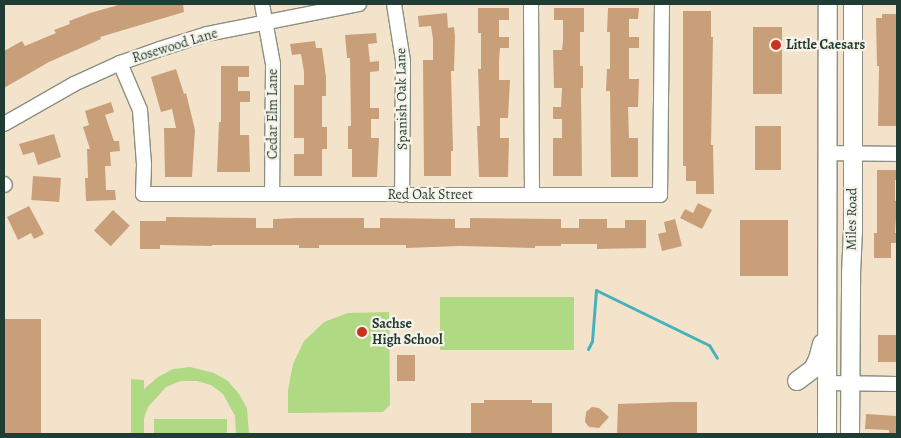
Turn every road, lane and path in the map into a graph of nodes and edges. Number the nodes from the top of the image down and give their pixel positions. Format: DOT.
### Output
graph roads {
  1 [pos="262,4"];
  2 [pos="359,4"];
  3 [pos="394,4"];
  4 [pos="531,4"];
  5 [pos="662,4"];
  6 [pos="828,4"];
  7 [pos="853,4"];
  8 [pos="265,22"];
  9 [pos="120,63"];
  10 [pos="4,124"];
  11 [pos="828,152"];
  12 [pos="853,154"];
  13 [pos="897,154"];
  14 [pos="272,194"];
  15 [pos="532,194"];
  16 [pos="402,195"];
  17 [pos="827,322"];
  18 [pos="797,382"];
  19 [pos="827,383"];
  20 [pos="850,383"];
  21 [pos="897,384"];
  22 [pos="827,434"];
  23 [pos="850,434"];
  1 -- 8 [label="street, Cedar Elm Lane"];
  2 -- 8 [label="street, Rosewood Lane"];
  3 -- 16 [label="street, Spanish Oak Lane"];
  4 -- 15 [label="street"];
  5 -- 15 [label="street, Red Oak Street"];
  6 -- 11 [label="main road, Miles Road"];
  7 -- 12 [label="main road, Miles Road"];
  8 -- 9 [label="street, Rosewood Lane"];
  8 -- 14 [label="street, Cedar Elm Lane"];
  9 -- 10 [label="street, Rosewood Lane"];
  9 -- 14 [label="street, Red Oak Street"];
  11 -- 12 [label="street"];
  11 -- 17 [label="main road, Miles Road"];
  12 -- 13 [label="street"];
  12 -- 20 [label="main road, Miles Road"];
  14 -- 16 [label="street, Red Oak Street"];
  15 -- 16 [label="street, Red Oak Street"];
  17 -- 18 [label="main road"];
  17 -- 19 [label="main road, Miles Road"];
  19 -- 20 [label="street"];
  19 -- 22 [label="main road, Miles Road"];
  20 -- 21 [label="street"];
  20 -- 23 [label="main road, Miles Road"];
}
